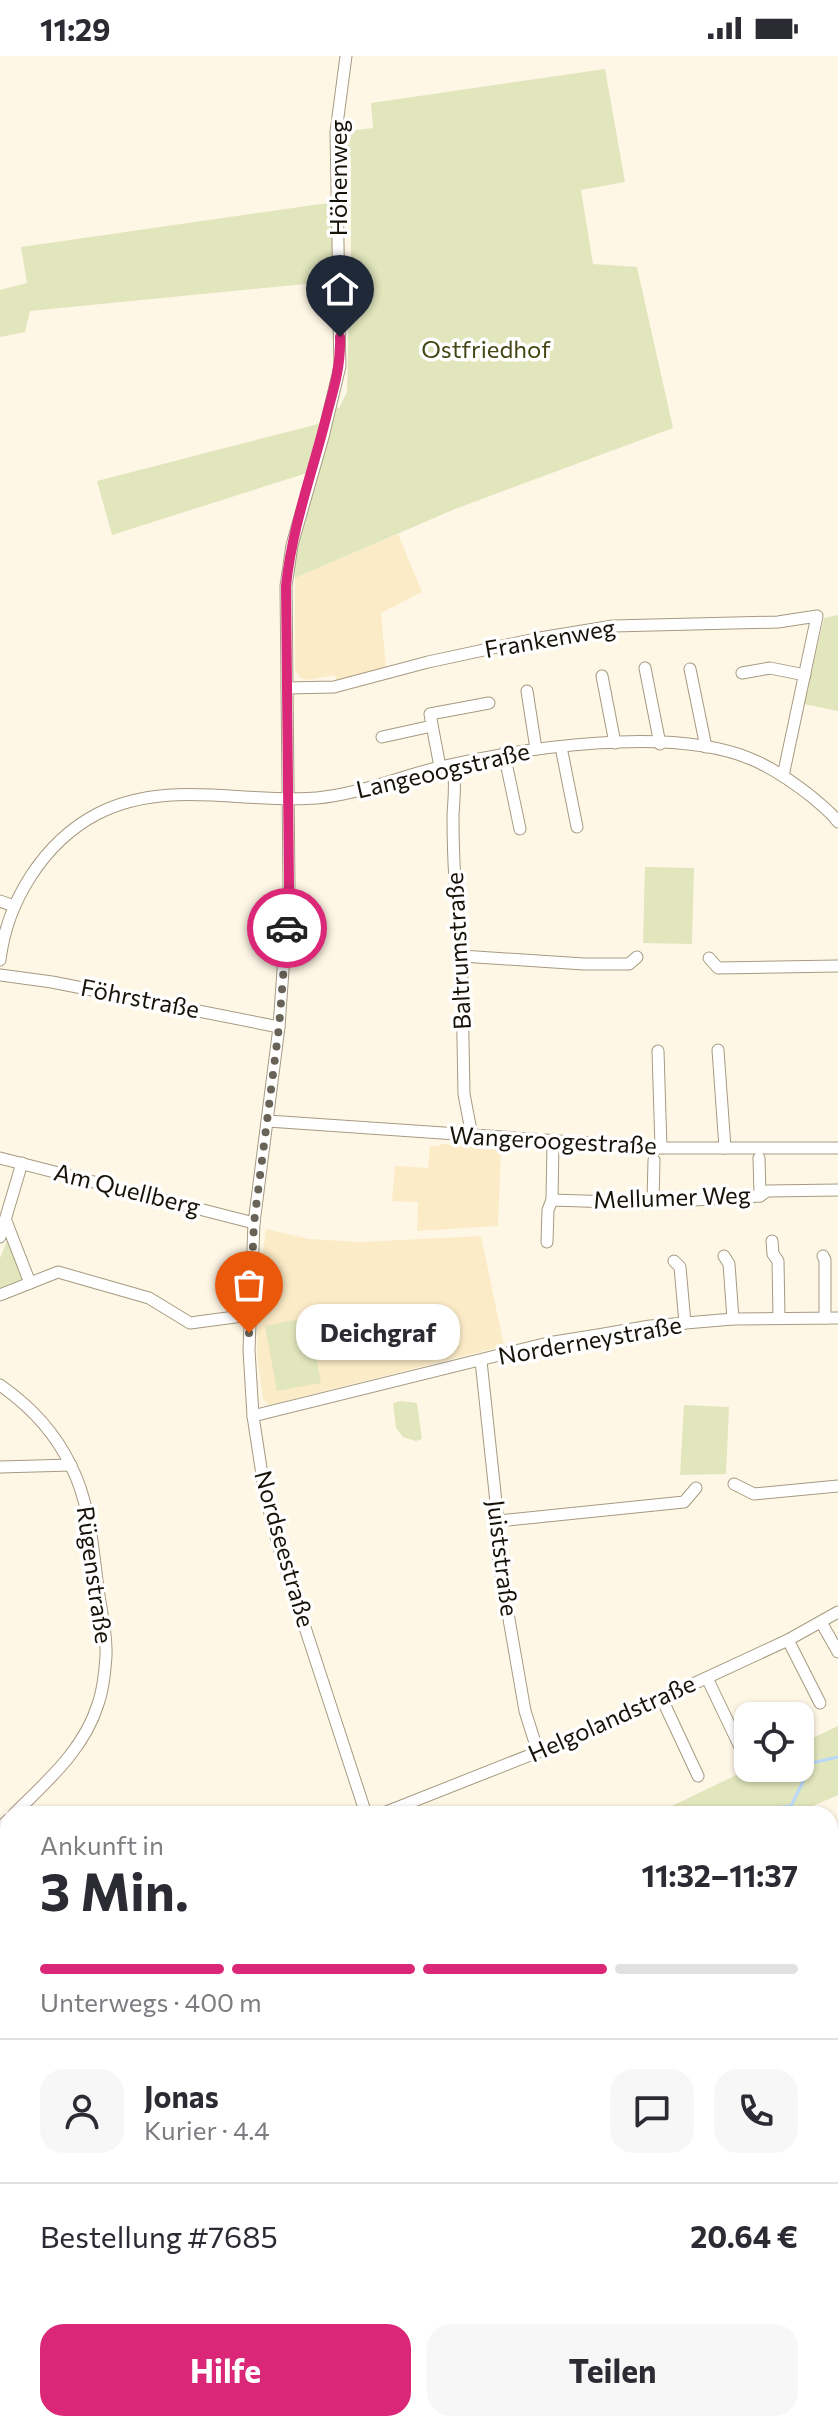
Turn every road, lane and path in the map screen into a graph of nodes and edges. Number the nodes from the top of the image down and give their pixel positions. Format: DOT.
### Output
graph roads {
  1 [pos="346,56"];
  2 [pos="339,299"];
  3 [pos="339,321"];
  4 [pos="645,668"];
  5 [pos="690,669"];
  6 [pos="742,673"];
  7 [pos="805,675"];
  8 [pos="602,676"];
  9 [pos="287,688"];
  10 [pos="527,691"];
  11 [pos="489,703"];
  12 [pos="432,726"];
  13 [pos="382,737"];
  14 [pos="615,743"];
  15 [pos="660,744"];
  16 [pos="561,747"];
  17 [pos="706,747"];
  18 [pos="536,749"];
  19 [pos="504,753"];
  20 [pos="453,765"];
  21 [pos="440,767"];
  22 [pos="783,776"];
  23 [pos="288,798"];
  24 [pos="837,818"];
  25 [pos="577,827"];
  26 [pos="520,829"];
  27 [pos="0,901"];
  28 [pos="14,906"];
  29 [pos="462,956"];
  30 [pos="637,957"];
  31 [pos="709,958"];
  32 [pos="0,960"];
  33 [pos="838,966"];
  34 [pos="0,975"];
  35 [pos="279,1027"];
  36 [pos="718,1050"];
  37 [pos="658,1051"];
  38 [pos="268,1121"];
  39 [pos="472,1136"];
  40 [pos="553,1142"];
  41 [pos="661,1148"];
  42 [pos="725,1148"];
  43 [pos="838,1148"];
  44 [pos="0,1158"];
  45 [pos="759,1158"];
  46 [pos="654,1160"];
  47 [pos="22,1163"];
  48 [pos="838,1190"];
  49 [pos="760,1196"];
  50 [pos="552,1200"];
  51 [pos="653,1202"];
  52 [pos="6,1221"];
  53 [pos="254,1223"];
  54 [pos="0,1237"];
  55 [pos="772,1241"];
  56 [pos="547,1242"];
  57 [pos="724,1256"];
  58 [pos="823,1256"];
  59 [pos="674,1261"];
  60 [pos="30,1283"];
  61 [pos="0,1295"];
  62 [pos="250,1315"];
  63 [pos="779,1317"];
  64 [pos="832,1318"];
  65 [pos="733,1319"];
  66 [pos="685,1323"];
  67 [pos="481,1361"];
  68 [pos="0,1385"];
  69 [pos="253,1416"];
  70 [pos="71,1465"];
  71 [pos="0,1467"];
  72 [pos="734,1484"];
  73 [pos="838,1486"];
  74 [pos="696,1488"];
  75 [pos="498,1521"];
  76 [pos="838,1612"];
  77 [pos="821,1622"];
  78 [pos="788,1640"];
  79 [pos="838,1652"];
  80 [pos="707,1678"];
  81 [pos="662,1699"];
  82 [pos="820,1703"];
  83 [pos="733,1732"];
  84 [pos="538,1752"];
  85 [pos="698,1776"];
  86 [pos="22,1806"];
  87 [pos="363,1806"];
  88 [pos="401,1806"];
  1 -- 2 [label="street, Höhenweg"];
  3 -- 9 [label="street"];
  4 -- 15 [label="street"];
  5 -- 17 [label="street"];
  6 -- 7 [label="street"];
  7 -- 9 [label="street, Frankenweg"];
  7 -- 22 [label="street"];
  8 -- 14 [label="street"];
  9 -- 23 [label="street"];
  10 -- 18 [label="street"];
  11 -- 12 [label="street"];
  12 -- 13 [label="street"];
  12 -- 21 [label="street"];
  14 -- 15 [label="street, Langeoogstraße"];
  14 -- 16 [label="street, Langeoogstraße"];
  15 -- 17 [label="street, Langeoogstraße"];
  16 -- 18 [label="street, Langeoogstraße"];
  16 -- 25 [label="street"];
  17 -- 22 [label="street, Langeoogstraße"];
  18 -- 19 [label="street, Langeoogstraße"];
  19 -- 20 [label="street, Langeoogstraße"];
  19 -- 26 [label="street"];
  20 -- 21 [label="street, Langeoogstraße"];
  20 -- 29 [label="street, Baltrumstraße"];
  21 -- 23 [label="street, Langeoogstraße"];
  22 -- 24 [label="street, Langeoogstraße"];
  23 -- 28 [label="street, Langeoogstraße"];
  23 -- 35 [label="street, Nordseestraße"];
  27 -- 28 [label="street"];
  28 -- 32 [label="street, Langeoogstraße"];
  29 -- 30 [label="street"];
  29 -- 39 [label="street, Baltrumstraße"];
  31 -- 33 [label="street"];
  34 -- 35 [label="street, Föhrstraße"];
  35 -- 38 [label="street, Nordseestraße"];
  36 -- 42 [label="street"];
  37 -- 41 [label="street"];
  38 -- 39 [label="street, Wangeroogestraße"];
  38 -- 53 [label="street, Nordseestraße"];
  39 -- 40 [label="street, Wangeroogestraße"];
  40 -- 41 [label="street, Wangeroogestraße"];
  40 -- 50 [label="street"];
  41 -- 42 [label="street, Wangeroogestraße"];
  42 -- 43 [label="street, Wangeroogestraße"];
  44 -- 47 [label="street, Am Quellberg"];
  45 -- 49 [label="street"];
  46 -- 51 [label="street"];
  47 -- 52 [label="street"];
  47 -- 53 [label="street, Am Quellberg"];
  48 -- 49 [label="street, Mellumer Weg"];
  49 -- 51 [label="street, Mellumer Weg"];
  50 -- 51 [label="street, Mellumer Weg"];
  50 -- 56 [label="street"];
  52 -- 54 [label="street"];
  52 -- 60 [label="street"];
  53 -- 62 [label="street, Nordseestraße"];
  55 -- 63 [label="street"];
  57 -- 65 [label="street"];
  58 -- 64 [label="street"];
  59 -- 66 [label="street"];
  60 -- 61 [label="street"];
  60 -- 62 [label="street"];
  62 -- 69 [label="street, Nordseestraße"];
  63 -- 64 [label="street, Norderneystraße"];
  63 -- 65 [label="street, Norderneystraße"];
  65 -- 66 [label="street, Norderneystraße"];
  66 -- 67 [label="street, Norderneystraße"];
  67 -- 69 [label="street, Norderneystraße"];
  67 -- 75 [label="street, Juiststraße"];
  68 -- 70 [label="street, Rügenstraße"];
  69 -- 87 [label="street, Nordseestraße"];
  70 -- 71 [label="street"];
  70 -- 86 [label="street, Rügenstraße"];
  72 -- 73 [label="street"];
  74 -- 75 [label="street"];
  75 -- 84 [label="street, Juiststraße"];
  76 -- 77 [label="street, Helgolandstraße"];
  77 -- 78 [label="street, Helgolandstraße"];
  77 -- 79 [label="street"];
  78 -- 80 [label="street, Helgolandstraße"];
  78 -- 82 [label="street"];
  80 -- 81 [label="street, Helgolandstraße"];
  80 -- 83 [label="street"];
  81 -- 84 [label="street, Helgolandstraße"];
  81 -- 85 [label="street"];
  84 -- 88 [label="street, Helgolandstraße"];
}
